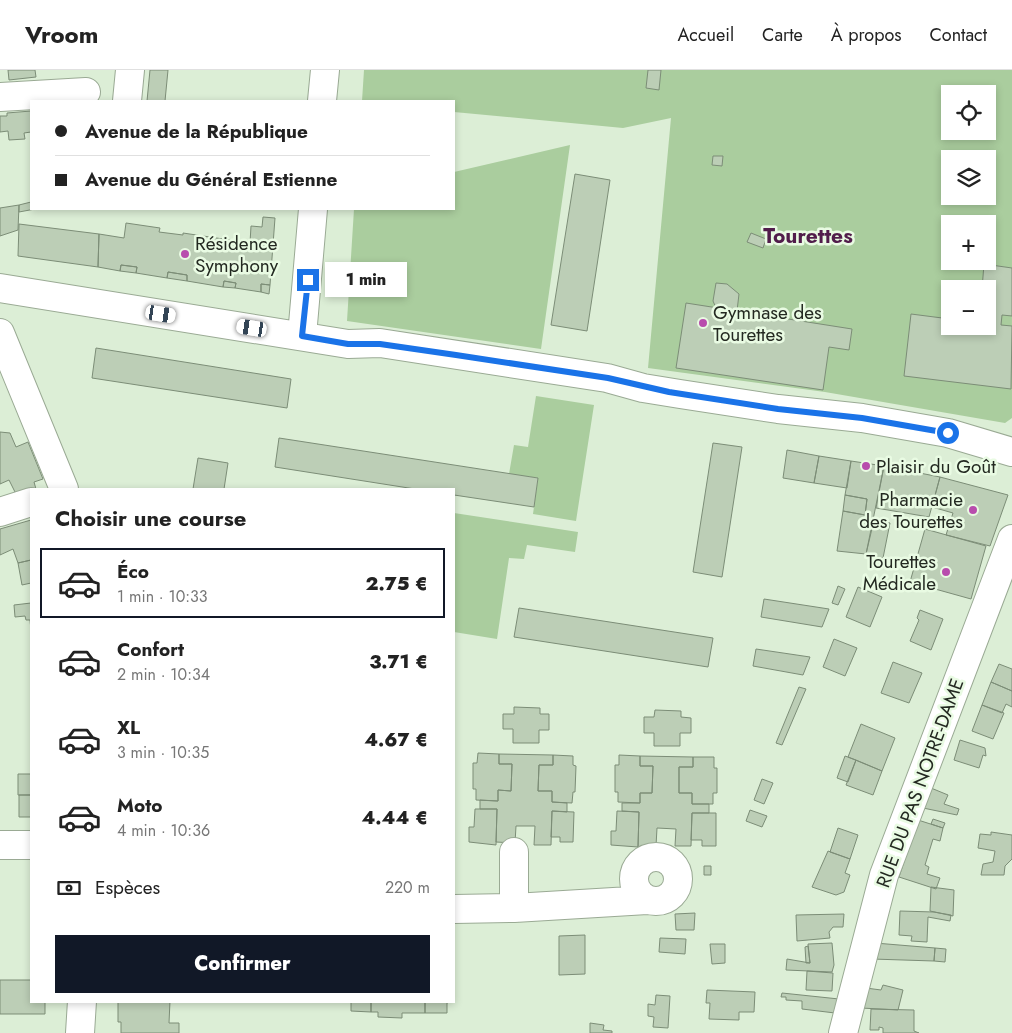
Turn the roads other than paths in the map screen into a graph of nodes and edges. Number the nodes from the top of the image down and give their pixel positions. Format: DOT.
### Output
graph roads {
  1 [pos="130,70"];
  2 [pos="325,70"];
  3 [pos="86,92"];
  4 [pos="0,98"];
  5 [pos="127,100"];
  6 [pos="322,100"];
  7 [pos="313,210"];
  8 [pos="0,290"];
  9 [pos="0,333"];
  10 [pos="302,336"];
  11 [pos="1012,452"];
  12 [pos="64,488"];
  13 [pos="30,502"];
  14 [pos="0,512"];
  15 [pos="1012,539"];
  16 [pos="0,845"];
  17 [pos="30,845"];
  18 [pos="514,852"];
  19 [pos="647,900"];
  20 [pos="455,908"];
  21 [pos="514,908"];
  22 [pos="82,1003"];
  23 [pos="80,1033"];
  24 [pos="843,1033"];
  1 -- 5 [label="street"];
  2 -- 6 [label="street"];
  3 -- 4 [label="street"];
  7 -- 10 [label="street"];
  8 -- 10 [label="street"];
  9 -- 12 [label="street"];
  10 -- 11 [label="street"];
  13 -- 14 [label="street"];
  15 -- 24 [label="street, RUE DU PAS NOTRE-DAME"];
  16 -- 17 [label="street"];
  18 -- 21 [label="street"];
  19 -- 19 [label="street"];
  19 -- 21 [label="street"];
  20 -- 21 [label="street"];
  22 -- 23 [label="street"];
}
